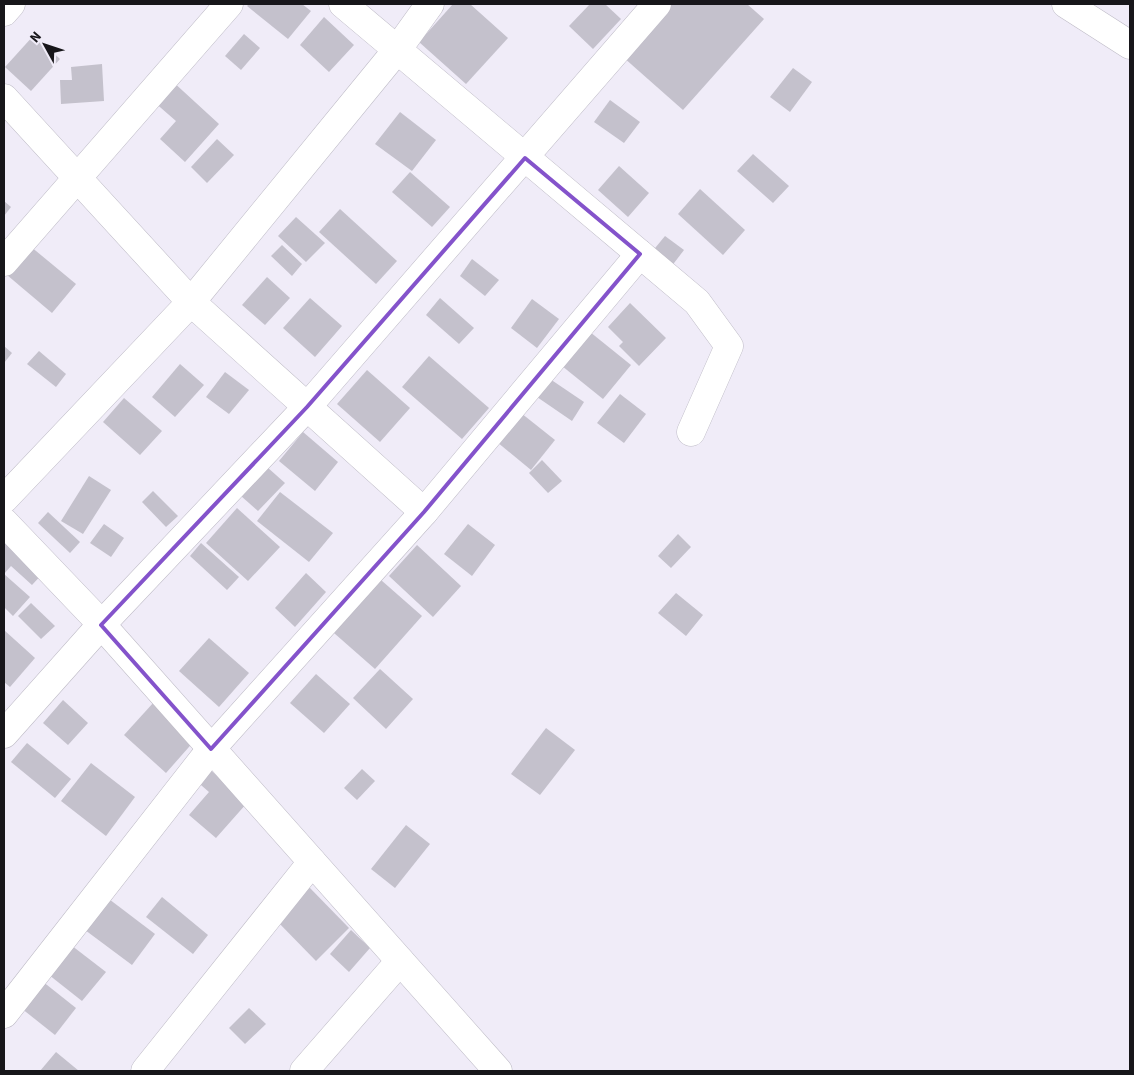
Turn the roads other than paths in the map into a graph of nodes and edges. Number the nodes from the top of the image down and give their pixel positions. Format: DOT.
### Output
graph roads {
  1 [pos="11,4"];
  2 [pos="229,4"];
  3 [pos="343,4"];
  4 [pos="430,4"];
  5 [pos="657,4"];
  6 [pos="1066,4"];
  7 [pos="4,12"];
  8 [pos="1130,46"];
  9 [pos="397,50"];
  10 [pos="4,98"];
  11 [pos="525,158"];
  12 [pos="78,177"];
  13 [pos="640,254"];
  14 [pos="4,262"];
  15 [pos="191,302"];
  16 [pos="307,406"];
  17 [pos="690,432"];
  18 [pos="4,499"];
  19 [pos="424,512"];
  20 [pos="4,522"];
  21 [pos="101,625"];
  22 [pos="4,734"];
  23 [pos="211,749"];
  24 [pos="312,862"];
  25 [pos="400,961"];
  26 [pos="4,1014"];
  27 [pos="145,1071"];
  28 [pos="304,1071"];
  29 [pos="498,1071"];
  1 -- 7 [label="street"];
  2 -- 12 [label="street"];
  3 -- 9 [label="street"];
  4 -- 9 [label="street"];
  5 -- 11 [label="street"];
  6 -- 8 [label="street"];
  9 -- 11 [label="street"];
  9 -- 15 [label="street"];
  10 -- 12 [label="street"];
  11 -- 13 [label="street"];
  11 -- 16 [label="street"];
  12 -- 14 [label="street"];
  12 -- 15 [label="street"];
  13 -- 17 [label="street"];
  13 -- 19 [label="street"];
  15 -- 16 [label="street"];
  15 -- 18 [label="street"];
  16 -- 19 [label="street"];
  16 -- 21 [label="street"];
  19 -- 23 [label="street"];
  20 -- 21 [label="street"];
  21 -- 22 [label="street"];
  21 -- 23 [label="street"];
  23 -- 24 [label="street"];
  23 -- 26 [label="street"];
  24 -- 25 [label="street"];
  24 -- 27 [label="street"];
  25 -- 28 [label="street"];
  25 -- 29 [label="street"];
}
